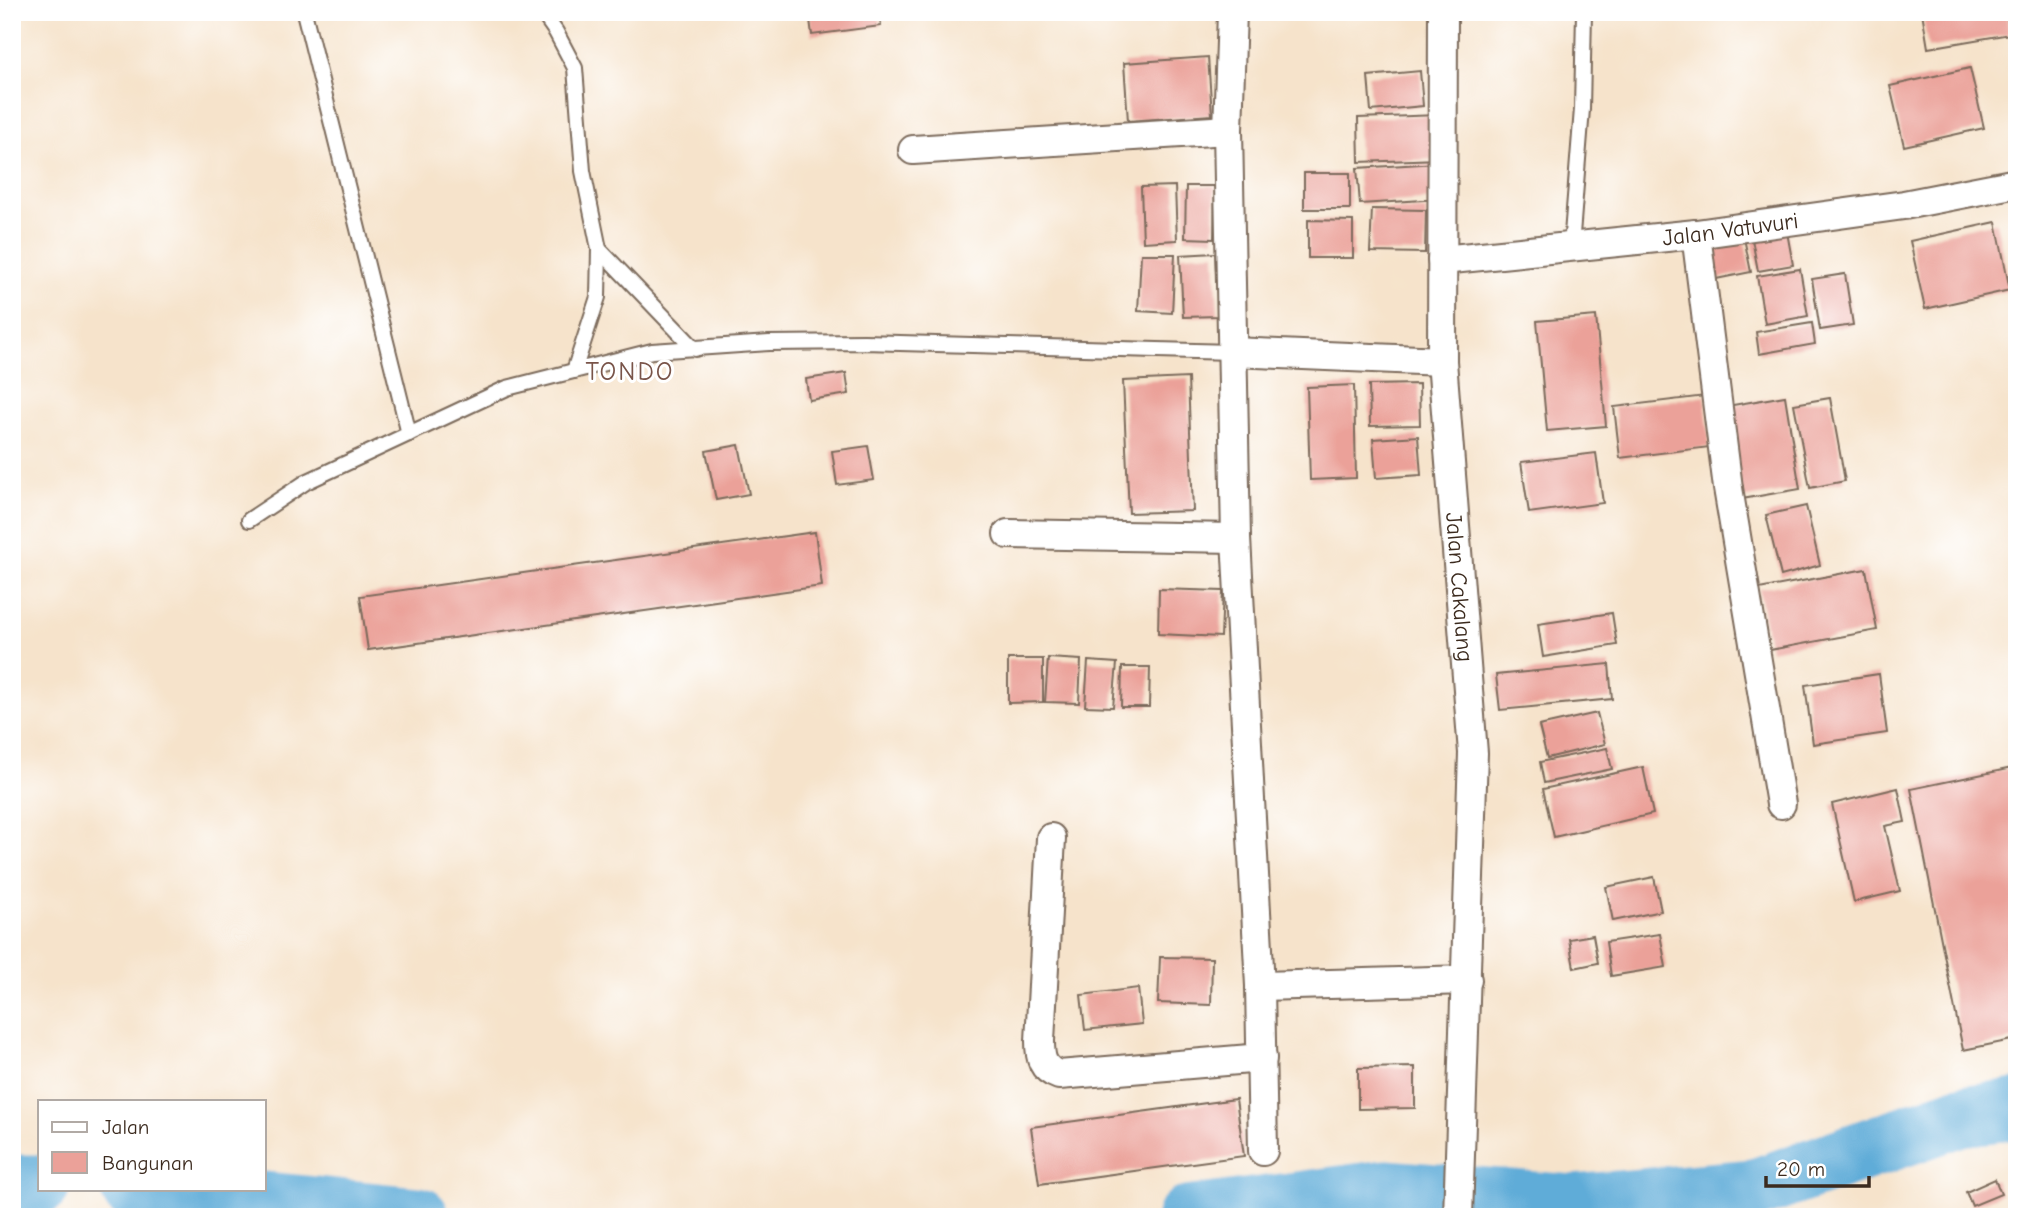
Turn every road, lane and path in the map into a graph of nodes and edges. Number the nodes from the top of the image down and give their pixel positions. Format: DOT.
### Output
graph roads {
  1 [pos="304,12"];
  2 [pos="542,12"];
  3 [pos="1232,12"];
  4 [pos="1443,12"];
  5 [pos="1584,12"];
  6 [pos="1228,130"];
  7 [pos="913,150"];
  8 [pos="2017,183"];
  9 [pos="1696,234"];
  10 [pos="1571,247"];
  11 [pos="599,248"];
  12 [pos="1442,260"];
  13 [pos="695,349"];
  14 [pos="1232,352"];
  15 [pos="1442,361"];
  16 [pos="574,371"];
  17 [pos="409,434"];
  18 [pos="249,520"];
  19 [pos="1008,534"];
  20 [pos="1236,538"];
  21 [pos="1781,804"];
  22 [pos="1051,838"];
  23 [pos="1467,980"];
  24 [pos="1260,986"];
  25 [pos="1262,1058"];
  26 [pos="1263,1150"];
  27 [pos="1458,1217"];
  1 -- 17 [label="lane"];
  2 -- 11 [label="lane"];
  3 -- 6 [label="street"];
  4 -- 12 [label="street, Jalan Cakalang"];
  5 -- 10 [label="lane"];
  6 -- 7 [label="street"];
  6 -- 14 [label="street"];
  8 -- 9 [label="street, Jalan Vatuvuri"];
  9 -- 10 [label="street, Jalan Vatuvuri"];
  9 -- 21 [label="street"];
  10 -- 12 [label="street, Jalan Vatuvuri"];
  11 -- 13 [label="lane"];
  11 -- 16 [label="lane"];
  12 -- 15 [label="street, Jalan Cakalang"];
  13 -- 14 [label="lane"];
  13 -- 16 [label="lane"];
  14 -- 15 [label="street"];
  14 -- 20 [label="street"];
  15 -- 23 [label="street, Jalan Cakalang"];
  16 -- 17 [label="lane"];
  17 -- 18 [label="lane"];
  19 -- 20 [label="street"];
  20 -- 24 [label="street"];
  22 -- 25 [label="street"];
  23 -- 24 [label="street"];
  23 -- 27 [label="street, Jalan Cakalang"];
  24 -- 25 [label="street"];
  25 -- 26 [label="street"];
}
